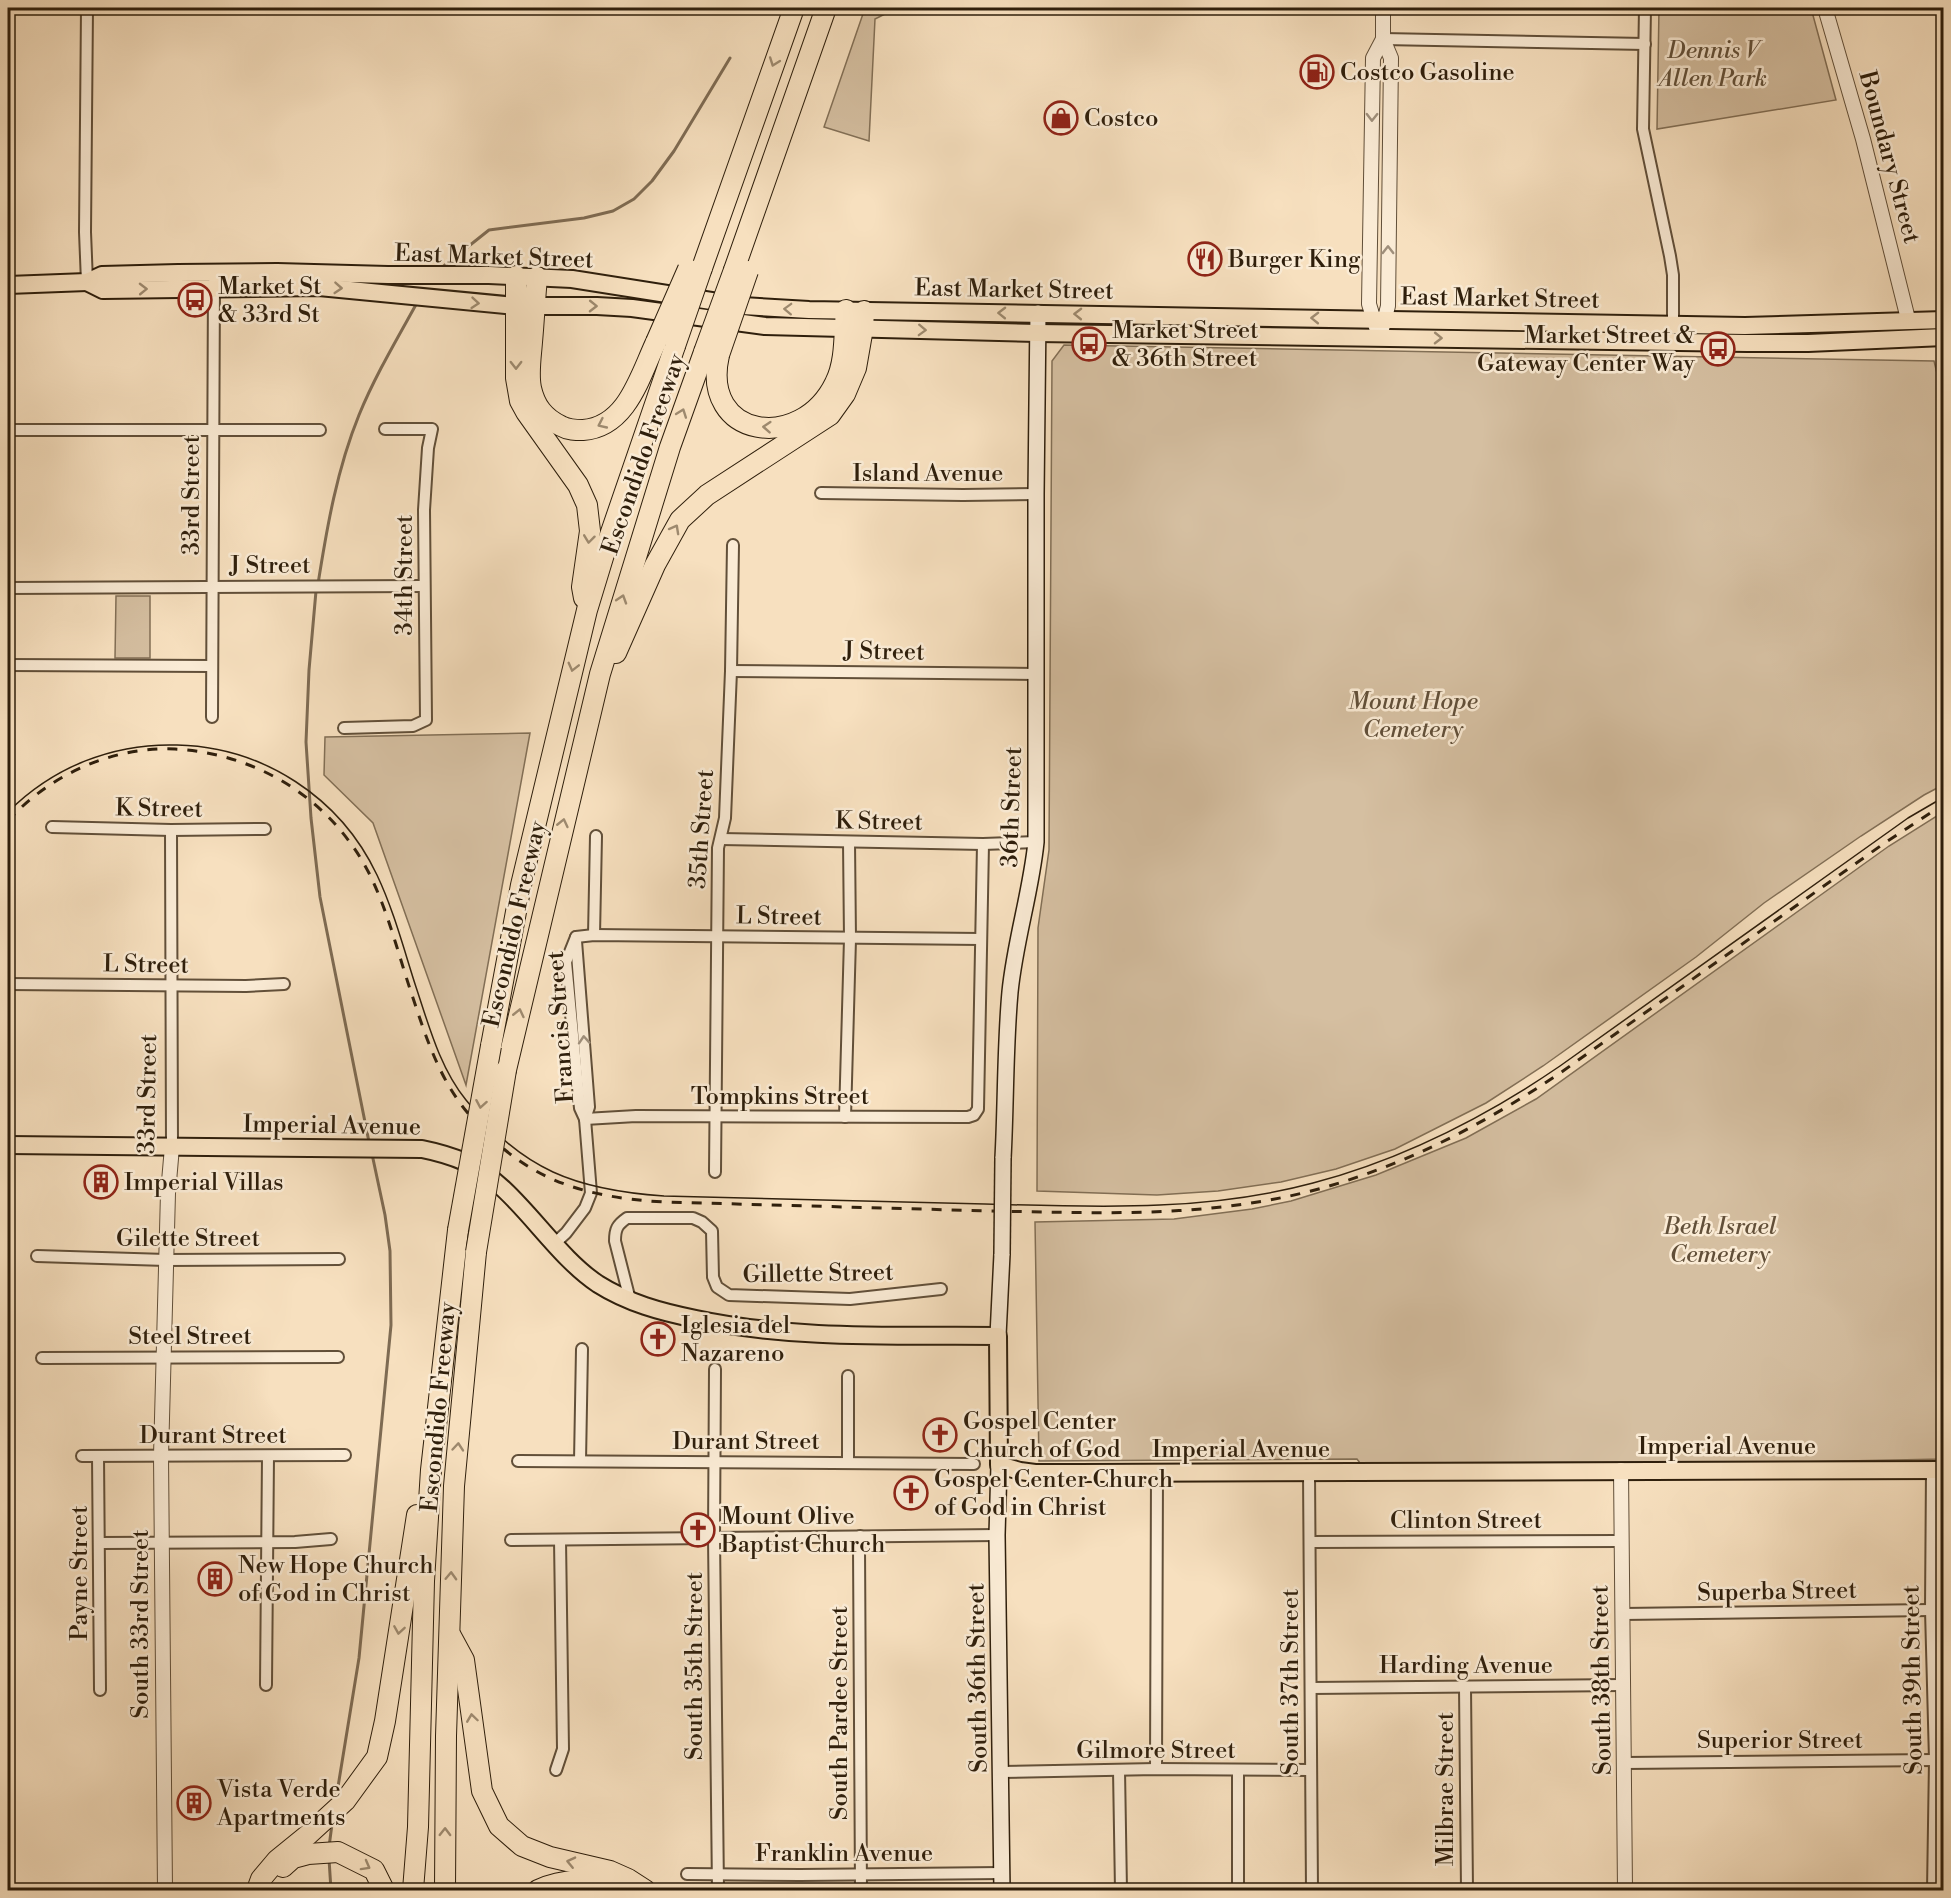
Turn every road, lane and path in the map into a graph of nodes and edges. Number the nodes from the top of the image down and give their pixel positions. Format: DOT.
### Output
graph roads {
  1 [pos="87,8"];
  2 [pos="794,8"];
  3 [pos="826,8"];
  4 [pos="1383,8"];
  5 [pos="1645,8"];
  6 [pos="1825,8"];
  7 [pos="1383,39"];
  8 [pos="1645,44"];
  9 [pos="696,267"];
  10 [pos="516,276"];
  11 [pos="537,277"];
  12 [pos="214,280"];
  13 [pos="87,282"];
  14 [pos="8,285"];
  15 [pos="525,306"];
  16 [pos="1038,313"];
  17 [pos="854,319"];
  18 [pos="1379,320"];
  19 [pos="1908,320"];
  20 [pos="1944,320"];
  21 [pos="1673,324"];
  22 [pos="1037,333"];
  23 [pos="1379,337"];
  24 [pos="1944,337"];
  25 [pos="1673,341"];
  26 [pos="1769,343"];
  27 [pos="712,353"];
  28 [pos="214,429"];
  29 [pos="385,429"];
  30 [pos="15,430"];
  31 [pos="320,430"];
  32 [pos="821,493"];
  33 [pos="1036,494"];
  34 [pos="733,544"];
  35 [pos="424,586"];
  36 [pos="213,587"];
  37 [pos="8,588"];
  38 [pos="587,610"];
  39 [pos="8,665"];
  40 [pos="212,666"];
  41 [pos="731,671"];
  42 [pos="1036,674"];
  43 [pos="588,716"];
  44 [pos="212,717"];
  45 [pos="344,728"];
  46 [pos="52,827"];
  47 [pos="265,829"];
  48 [pos="171,830"];
  49 [pos="596,836"];
  50 [pos="721,839"];
  51 [pos="849,842"];
  52 [pos="1036,842"];
  53 [pos="983,844"];
  54 [pos="594,935"];
  55 [pos="717,936"];
  56 [pos="576,937"];
  57 [pos="850,939"];
  58 [pos="981,939"];
  59 [pos="8,984"];
  60 [pos="284,984"];
  61 [pos="170,985"];
  62 [pos="974,1115"];
  63 [pos="715,1116"];
  64 [pos="845,1117"];
  65 [pos="585,1119"];
  66 [pos="8,1145"];
  67 [pos="172,1147"];
  68 [pos="715,1172"];
  69 [pos="554,1244"];
  70 [pos="37,1256"];
  71 [pos="339,1258"];
  72 [pos="166,1260"];
  73 [pos="941,1288"];
  74 [pos="630,1300"];
  75 [pos="998,1336"];
  76 [pos="582,1349"];
  77 [pos="338,1357"];
  78 [pos="42,1358"];
  79 [pos="164,1358"];
  80 [pos="715,1369"];
  81 [pos="848,1376"];
  82 [pos="345,1455"];
  83 [pos="82,1456"];
  84 [pos="98,1456"];
  85 [pos="161,1456"];
  86 [pos="268,1456"];
  87 [pos="518,1461"];
  88 [pos="580,1461"];
  89 [pos="848,1462"];
  90 [pos="716,1463"];
  91 [pos="974,1464"];
  92 [pos="999,1466"];
  93 [pos="431,1470"];
  94 [pos="1621,1470"];
  95 [pos="1938,1470"];
  96 [pos="1157,1473"];
  97 [pos="1309,1473"];
  98 [pos="997,1535"];
  99 [pos="861,1536"];
  100 [pos="714,1537"];
  101 [pos="331,1539"];
  102 [pos="511,1540"];
  103 [pos="560,1540"];
  104 [pos="1622,1541"];
  105 [pos="162,1542"];
  106 [pos="268,1542"];
  107 [pos="1310,1542"];
  108 [pos="100,1543"];
  109 [pos="1931,1610"];
  110 [pos="1623,1614"];
  111 [pos="450,1635"];
  112 [pos="266,1685"];
  113 [pos="1622,1685"];
  114 [pos="1465,1687"];
  115 [pos="1311,1688"];
  116 [pos="100,1690"];
  117 [pos="1935,1760"];
  118 [pos="1625,1763"];
  119 [pos="1156,1769"];
  120 [pos="556,1770"];
  121 [pos="1119,1770"];
  122 [pos="1311,1770"];
  123 [pos="1238,1771"];
  124 [pos="1001,1772"];
  125 [pos="1002,1873"];
  126 [pos="687,1874"];
  127 [pos="717,1874"];
  128 [pos="861,1874"];
  129 [pos="165,1890"];
  130 [pos="257,1890"];
  131 [pos="267,1890"];
  132 [pos="384,1890"];
  133 [pos="413,1890"];
  134 [pos="445,1890"];
  135 [pos="538,1890"];
  136 [pos="624,1890"];
  137 [pos="645,1890"];
  138 [pos="718,1890"];
  139 [pos="861,1890"];
  140 [pos="1002,1890"];
  141 [pos="1121,1890"];
  142 [pos="1238,1890"];
  143 [pos="1312,1890"];
  144 [pos="1467,1890"];
  145 [pos="1625,1890"];
  146 [pos="1934,1890"];
  1 -- 13 [label="street"];
  2 -- 9 [label="highway, one-way"];
  3 -- 27 [label="highway, Escondido Freeway, bridge"];
  4 -- 7 [label="street"];
  5 -- 8 [label="street"];
  6 -- 19 [label="street, Boundary Street"];
  7 -- 8 [label="street"];
  7 -- 18 [label="street"];
  8 -- 21 [label="street"];
  9 -- 15 [label="highway, one-way, bridge"];
  9 -- 38 [label="highway, Escondido Freeway, bridge"];
  10 -- 11 [label="main road, East Market Street"];
  10 -- 12 [label="main road, East Market Street"];
  10 -- 15 [label="highway"];
  11 -- 15 [label="highway"];
  17 -- 11 [label="main road, East Market Street, one-way"];
  12 -- 13 [label="main road, East Market Street"];
  12 -- 15 [label="main road, East Market Street, one-way"];
  12 -- 28 [label="street, 33rd Street"];
  13 -- 14 [label="main road, East Market Street"];
  15 -- 17 [label="main road, East Market Street, one-way"];
  15 -- 38 [label="highway, one-way"];
  16 -- 17 [label="main road, East Market Street, one-way"];
  18 -- 16 [label="main road, East Market Street, one-way"];
  16 -- 22 [label="main road, 36th Street"];
  17 -- 22 [label="main road, East Market Street, one-way"];
  17 -- 27 [label="highway, one-way"];
  43 -- 17 [label="highway, one-way"];
  18 -- 21 [label="main road, East Market Street"];
  18 -- 23 [label="street"];
  19 -- 20 [label="main road, East Market Street"];
  19 -- 21 [label="main road, East Market Street"];
  19 -- 26 [label="main road"];
  21 -- 25 [label="street"];
  22 -- 23 [label="main road, East Market Street"];
  22 -- 33 [label="main road, 36th Street"];
  23 -- 25 [label="main road, East Market Street, one-way"];
  24 -- 26 [label="main road, East Market Street"];
  25 -- 26 [label="main road, East Market Street"];
  43 -- 27 [label="highway, Escondido Freeway, one-way"];
  28 -- 30 [label="street"];
  28 -- 31 [label="street"];
  28 -- 36 [label="street, 33rd Street"];
  29 -- 35 [label="street, 34th Street"];
  32 -- 33 [label="street, Island Avenue"];
  33 -- 42 [label="main road, 36th Street"];
  34 -- 41 [label="street, 35th Street"];
  35 -- 36 [label="street, J Street"];
  35 -- 45 [label="street, 34th Street"];
  36 -- 37 [label="street, J Street"];
  36 -- 40 [label="street, 33rd Street"];
  38 -- 93 [label="highway, Escondido Freeway, one-way, bridge"];
  39 -- 40 [label="street"];
  40 -- 44 [label="street, 33rd Street"];
  41 -- 42 [label="street, J Street"];
  41 -- 50 [label="street, 35th Street"];
  42 -- 52 [label="main road, 36th Street"];
  111 -- 43 [label="highway, Escondido Freeway, one-way, bridge"];
  46 -- 48 [label="street, K Street"];
  47 -- 48 [label="street, K Street"];
  48 -- 61 [label="street, 33rd Street"];
  49 -- 54 [label="street, Francis Street"];
  50 -- 51 [label="street, K Street"];
  50 -- 55 [label="street, 35th Street"];
  51 -- 53 [label="street, K Street"];
  51 -- 57 [label="street"];
  52 -- 53 [label="street, K Street"];
  52 -- 75 [label="main road, 36th Street, bridge"];
  53 -- 58 [label="street, 36th Street"];
  54 -- 55 [label="street, L Street"];
  54 -- 56 [label="street, L Street"];
  55 -- 57 [label="street, L Street"];
  55 -- 63 [label="street, 35th Street"];
  56 -- 65 [label="street, Francis Street"];
  57 -- 58 [label="street, L Street"];
  57 -- 64 [label="street"];
  58 -- 62 [label="street, 36th Street"];
  59 -- 61 [label="street, L Street"];
  60 -- 61 [label="street, L Street"];
  61 -- 67 [label="street, 33rd Street"];
  62 -- 64 [label="street, Tompkins Street"];
  63 -- 64 [label="street, Tompkins Street"];
  63 -- 65 [label="street, Tompkins Street"];
  63 -- 68 [label="street, 35th Street"];
  65 -- 69 [label="street, Francis Street"];
  66 -- 67 [label="main road, Imperial Avenue"];
  67 -- 69 [label="main road, Imperial Avenue"];
  67 -- 72 [label="street, 33rd Street"];
  69 -- 74 [label="main road, Imperial Avenue"];
  70 -- 72 [label="street, Gilette Street"];
  71 -- 72 [label="street, Gilette Street"];
  72 -- 79 [label="street, 33rd Street"];
  73 -- 74 [label="street, Gillette Street"];
  74 -- 75 [label="main road, Imperial Avenue"];
  75 -- 92 [label="main road"];
  76 -- 88 [label="street"];
  77 -- 79 [label="street, Steel Street"];
  78 -- 79 [label="street, Steel Street"];
  79 -- 85 [label="street, South 33rd Street"];
  80 -- 90 [label="street, South 35th Street"];
  81 -- 89 [label="street"];
  82 -- 86 [label="street, Durant Street"];
  83 -- 84 [label="street, Durant Street"];
  84 -- 85 [label="street, Durant Street"];
  84 -- 108 [label="street, Payne Street"];
  85 -- 86 [label="street, Durant Street"];
  85 -- 105 [label="street, South 33rd Street"];
  86 -- 106 [label="street"];
  87 -- 88 [label="street, Durant Street"];
  88 -- 90 [label="street, Durant Street"];
  89 -- 90 [label="street, Durant Street"];
  89 -- 91 [label="street, Durant Street"];
  90 -- 100 [label="street, South 35th Street"];
  92 -- 96 [label="main road, Imperial Avenue"];
  92 -- 98 [label="main road, South 36th Street"];
  93 -- 130 [label="highway, one-way"];
  93 -- 133 [label="highway, Escondido Freeway"];
  94 -- 95 [label="main road, Imperial Avenue"];
  94 -- 97 [label="main road, Imperial Avenue"];
  94 -- 104 [label="street, South 38th Street"];
  95 -- 109 [label="street, South 39th Street"];
  96 -- 97 [label="main road, Imperial Avenue"];
  96 -- 119 [label="street"];
  97 -- 107 [label="street, South 37th Street"];
  98 -- 99 [label="street"];
  98 -- 124 [label="main road, South 36th Street"];
  99 -- 100 [label="street"];
  99 -- 128 [label="street, South Pardee Street"];
  100 -- 103 [label="street"];
  100 -- 127 [label="street, South 35th Street"];
  101 -- 106 [label="street"];
  102 -- 103 [label="street"];
  103 -- 120 [label="street"];
  104 -- 107 [label="street, Clinton Street"];
  104 -- 110 [label="street, South 38th Street"];
  105 -- 106 [label="street"];
  105 -- 108 [label="street"];
  105 -- 129 [label="street, South 33rd Street"];
  106 -- 112 [label="street"];
  107 -- 115 [label="street, South 37th Street"];
  108 -- 116 [label="street, Payne Street"];
  109 -- 110 [label="street, Superba Street"];
  109 -- 117 [label="street, South 39th Street"];
  110 -- 113 [label="street, South 38th Street"];
  134 -- 111 [label="highway, Escondido Freeway, one-way"];
  137 -- 111 [label="highway, one-way"];
  113 -- 114 [label="street, Harding Avenue"];
  113 -- 118 [label="street, South 38th Street"];
  114 -- 115 [label="street, Harding Avenue"];
  114 -- 144 [label="street, Milbrae Street"];
  115 -- 122 [label="street, South 37th Street"];
  117 -- 118 [label="street, Superior Street"];
  117 -- 146 [label="street, South 39th Street"];
  118 -- 145 [label="street, South 38th Street"];
  119 -- 121 [label="street, Gilmore Street"];
  119 -- 123 [label="street, Gilmore Street"];
  121 -- 124 [label="street, Gilmore Street"];
  121 -- 141 [label="street"];
  122 -- 123 [label="street, Gilmore Street"];
  122 -- 143 [label="street, South 37th Street"];
  123 -- 142 [label="street"];
  124 -- 125 [label="main road, South 36th Street"];
  125 -- 128 [label="street, Franklin Avenue"];
  125 -- 140 [label="main road, South 36th Street"];
  126 -- 127 [label="street, Franklin Avenue"];
  127 -- 128 [label="street, Franklin Avenue"];
  127 -- 138 [label="street, South 35th Street"];
  128 -- 139 [label="street, South Pardee Street"];
  131 -- 132 [label="highway, one-way"];
  135 -- 136 [label="highway"];
}
